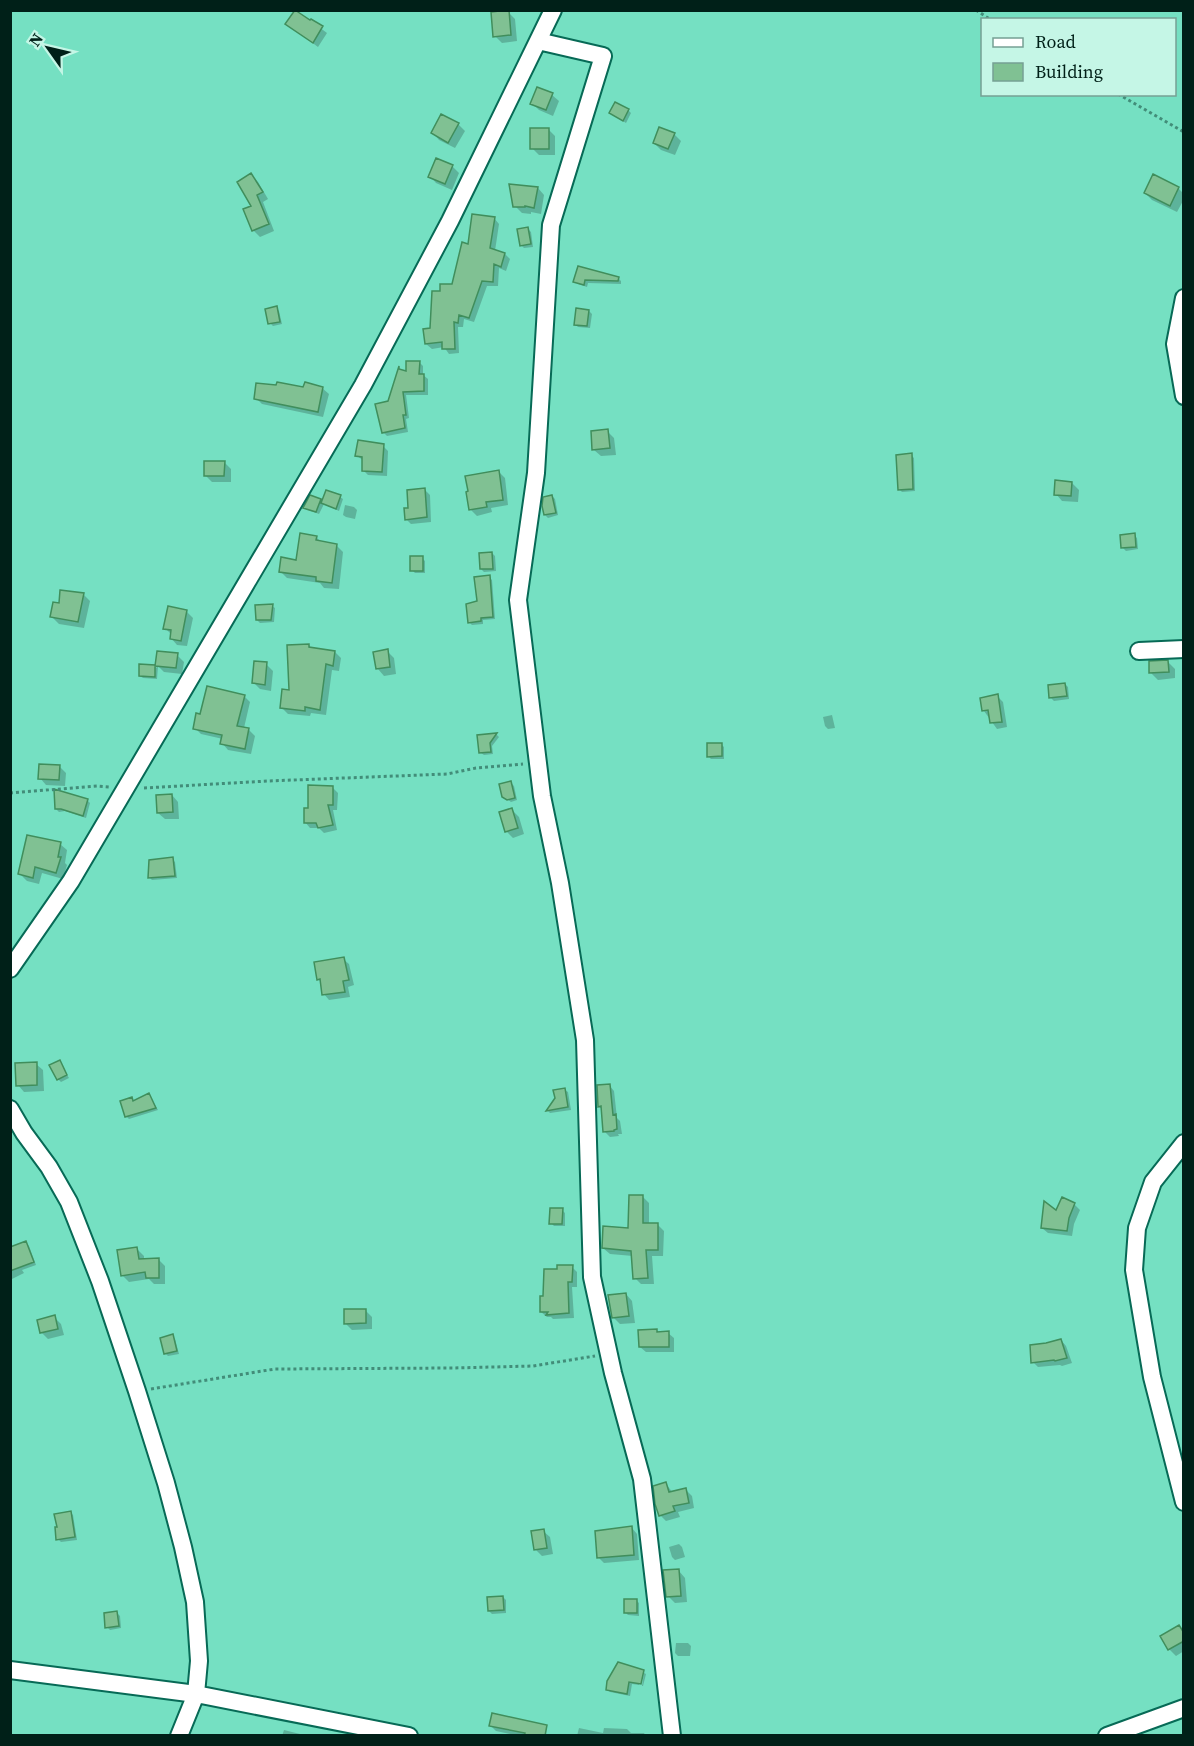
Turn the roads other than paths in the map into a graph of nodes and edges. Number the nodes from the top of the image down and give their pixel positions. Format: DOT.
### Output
graph roads {
  1 [pos="553,10"];
  2 [pos="538,41"];
  3 [pos="1184,298"];
  4 [pos="1184,396"];
  5 [pos="1184,649"];
  6 [pos="1139,651"];
  7 [pos="10,969"];
  8 [pos="10,1109"];
  9 [pos="1184,1143"];
  10 [pos="1184,1502"];
  11 [pos="10,1670"];
  12 [pos="196,1694"];
  13 [pos="1184,1708"];
  14 [pos="179,1736"];
  15 [pos="409,1736"];
  16 [pos="672,1736"];
  17 [pos="1107,1736"];
  1 -- 2 [label="street"];
  2 -- 7 [label="street"];
  2 -- 16 [label="street"];
  3 -- 4 [label="street"];
  5 -- 6 [label="street"];
  8 -- 12 [label="street"];
  9 -- 10 [label="street"];
  11 -- 12 [label="street"];
  12 -- 14 [label="street"];
  12 -- 15 [label="street"];
  13 -- 17 [label="street"];
}
